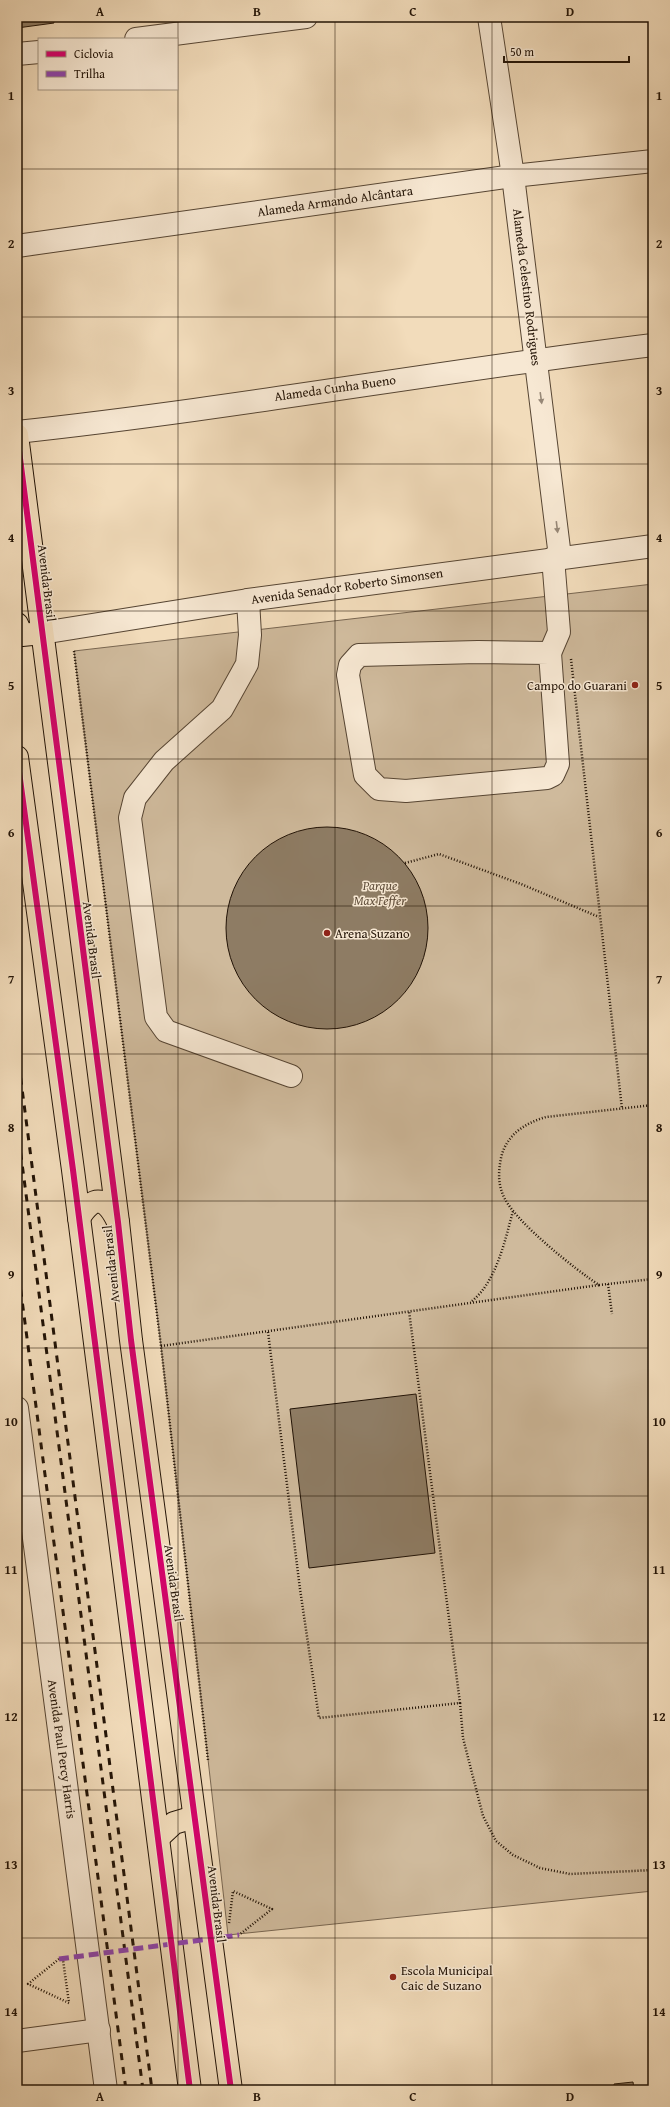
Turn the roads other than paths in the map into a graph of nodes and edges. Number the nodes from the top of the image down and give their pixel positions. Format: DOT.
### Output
graph roads {
  1 [pos="306,17"];
  2 [pos="489,17"];
  3 [pos="144,38"];
  4 [pos="38,52"];
  5 [pos="17,54"];
  6 [pos="653,161"];
  7 [pos="513,176"];
  8 [pos="17,246"];
  9 [pos="653,345"];
  10 [pos="536,359"];
  11 [pos="17,432"];
  12 [pos="17,435"];
  13 [pos="653,546"];
  14 [pos="557,558"];
  15 [pos="248,600"];
  16 [pos="17,624"];
  17 [pos="42,633"];
  18 [pos="560,652"];
  19 [pos="17,758"];
  20 [pos="291,1076"];
  21 [pos="73,1170"];
  22 [pos="111,1170"];
  23 [pos="79,1218"];
  24 [pos="118,1222"];
  25 [pos="17,1408"];
  26 [pos="20,1451"];
  27 [pos="194,1817"];
  28 [pos="159,1837"];
  29 [pos="99,2030"];
  30 [pos="17,2041"];
  31 [pos="106,2090"];
  32 [pos="190,2090"];
  33 [pos="231,2090"];
  1 -- 3 [label="street"];
  2 -- 7 [label="street, Alameda Celestino Rodrigues"];
  4 -- 5 [label="street"];
  6 -- 7 [label="street, Alameda Armando Alcântara"];
  7 -- 8 [label="street, Alameda Armando Alcântara"];
  7 -- 10 [label="street, Alameda Celestino Rodrigues"];
  9 -- 10 [label="street, Alameda Cunha Bueno"];
  10 -- 11 [label="street, Alameda Cunha Bueno"];
  10 -- 14 [label="street, Alameda Celestino Rodrigues, one-way"];
  12 -- 17 [label="main road, Avenida Brasil"];
  13 -- 14 [label="street, Avenida Senador Roberto Simonsen"];
  14 -- 15 [label="street, Avenida Senador Roberto Simonsen"];
  14 -- 18 [label="street, Alameda Celestino Rodrigues"];
  15 -- 17 [label="street, Avenida Senador Roberto Simonsen"];
  15 -- 20 [label="street"];
  16 -- 17 [label="main road"];
  17 -- 22 [label="main road, Avenida Brasil"];
  18 -- 18 [label="street"];
  19 -- 21 [label="main road, Avenida Brasil"];
  21 -- 22 [label="main road"];
  21 -- 23 [label="main road, Avenida Brasil"];
  22 -- 24 [label="main road, Avenida Brasil"];
  23 -- 24 [label="main road"];
  23 -- 28 [label="main road, Avenida Brasil"];
  24 -- 27 [label="main road, Avenida Brasil"];
  25 -- 26 [label="street, Avenida Paul Percy Harris"];
  26 -- 29 [label="street, Avenida Paul Percy Harris"];
  27 -- 28 [label="main road"];
  27 -- 33 [label="main road, Avenida Brasil"];
  28 -- 32 [label="main road, Avenida Brasil"];
  29 -- 30 [label="street"];
  29 -- 31 [label="street, Avenida Paul Percy Harris"];
}
